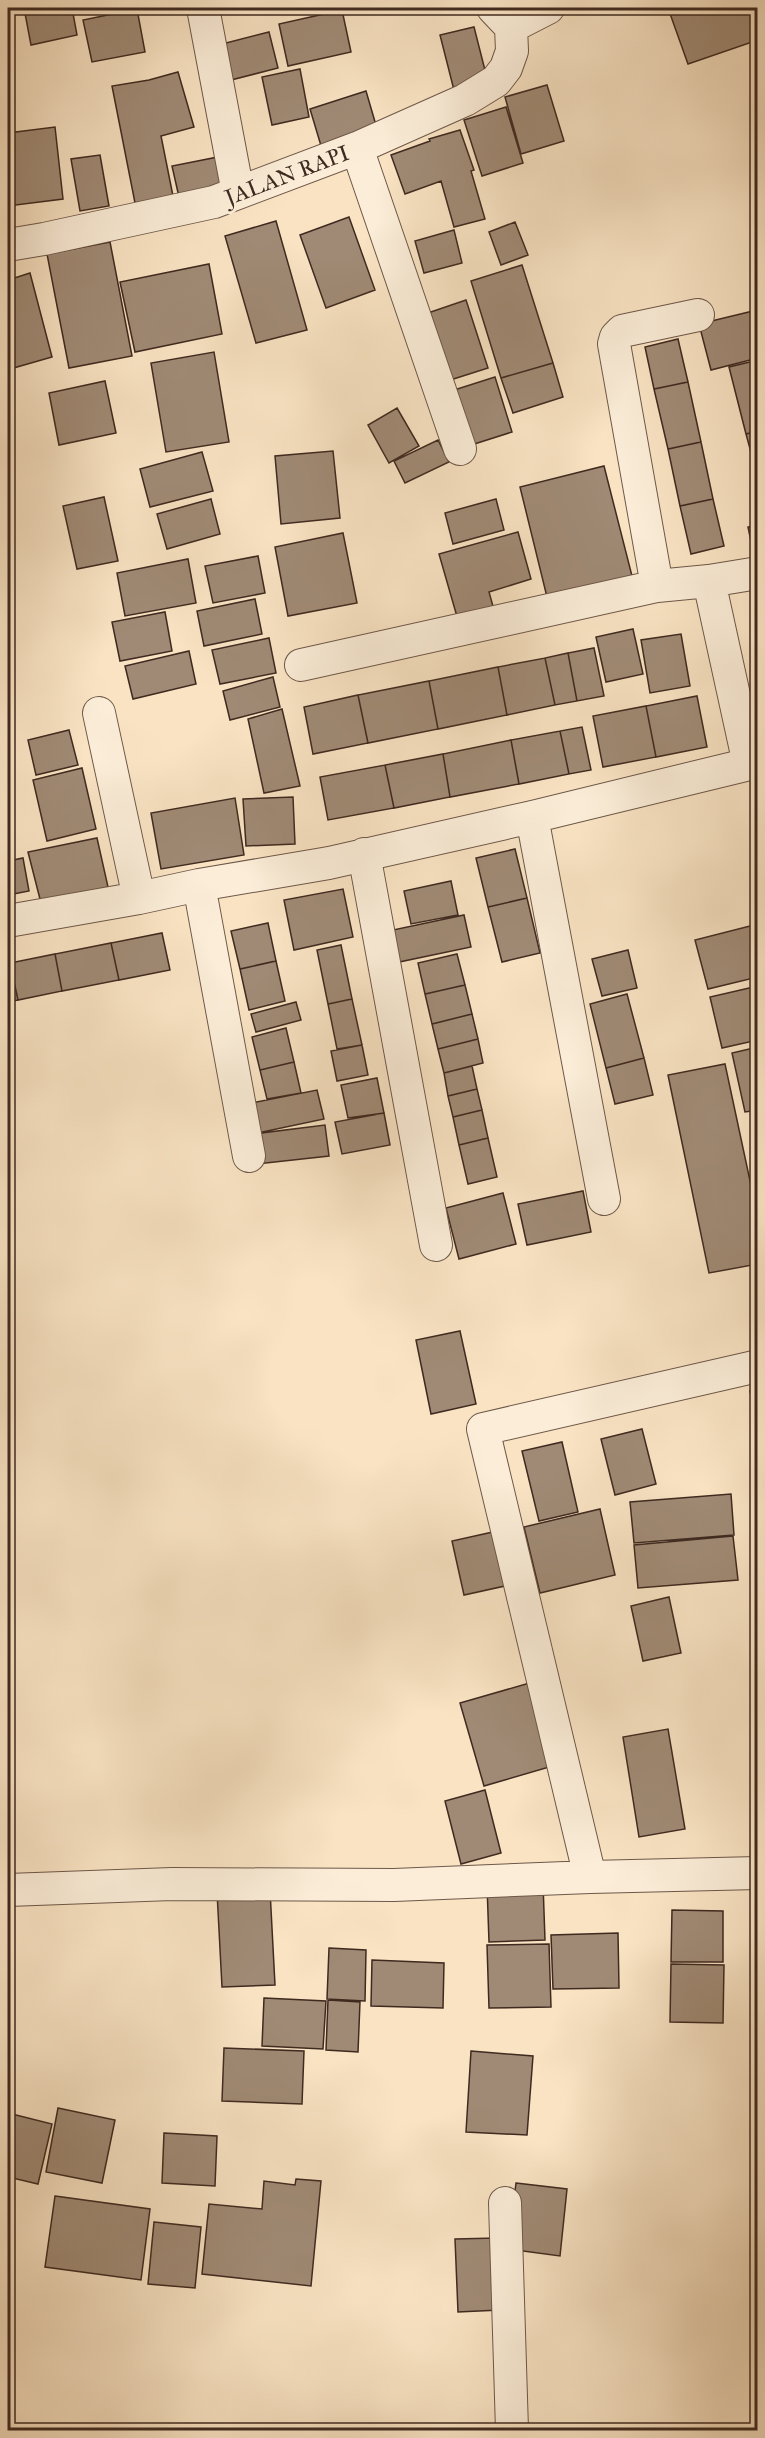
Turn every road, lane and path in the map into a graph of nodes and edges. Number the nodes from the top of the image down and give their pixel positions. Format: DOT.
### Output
graph roads {
  1 [pos="203,8"];
  2 [pos="548,8"];
  3 [pos="502,17"];
  4 [pos="357,148"];
  5 [pos="238,194"];
  6 [pos="8,245"];
  7 [pos="698,315"];
  8 [pos="460,449"];
  9 [pos="758,573"];
  10 [pos="709,581"];
  11 [pos="657,586"];
  12 [pos="301,665"];
  13 [pos="99,713"];
  14 [pos="753,763"];
  15 [pos="532,817"];
  16 [pos="364,854"];
  17 [pos="199,885"];
  18 [pos="140,898"];
  19 [pos="8,921"];
  20 [pos="249,1156"];
  21 [pos="604,1199"];
  22 [pos="436,1245"];
  23 [pos="758,1366"];
  24 [pos="758,1873"];
  25 [pos="590,1876"];
  26 [pos="8,1890"];
  27 [pos="505,2203"];
  28 [pos="512,2430"];
  1 -- 5 [label="street"];
  2 -- 3 [label="street"];
  3 -- 4 [label="street, JALAN RAPI"];
  4 -- 5 [label="street, JALAN RAPI"];
  4 -- 8 [label="street"];
  5 -- 6 [label="street, JALAN RAPI"];
  7 -- 11 [label="street"];
  9 -- 10 [label="street"];
  10 -- 11 [label="street"];
  10 -- 14 [label="street"];
  11 -- 12 [label="street"];
  13 -- 18 [label="street"];
  14 -- 15 [label="street"];
  15 -- 16 [label="street"];
  15 -- 21 [label="street"];
  16 -- 17 [label="street"];
  16 -- 22 [label="street"];
  17 -- 18 [label="street"];
  17 -- 20 [label="street"];
  18 -- 19 [label="street"];
  23 -- 25 [label="street"];
  24 -- 25 [label="street"];
  25 -- 26 [label="street"];
  27 -- 28 [label="street"];
}
